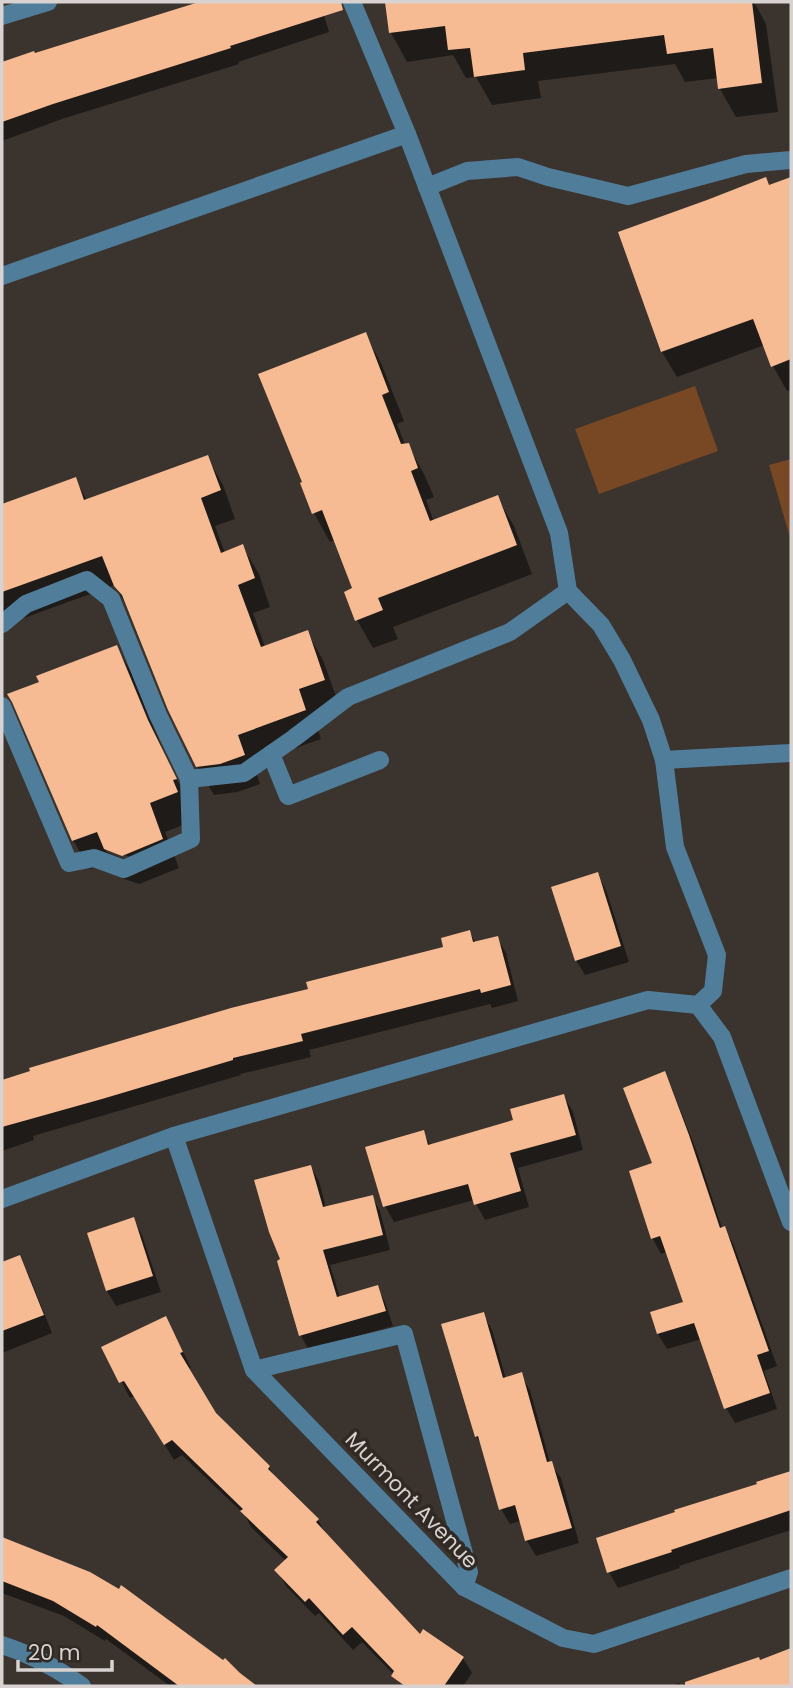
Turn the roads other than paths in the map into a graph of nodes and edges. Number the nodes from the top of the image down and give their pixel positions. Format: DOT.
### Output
graph roads {
  1 [pos="48,2"];
  2 [pos="352,2"];
  3 [pos="2,16"];
  4 [pos="407,134"];
  5 [pos="791,160"];
  6 [pos="427,187"];
  7 [pos="2,276"];
  8 [pos="568,591"];
  9 [pos="2,624"];
  10 [pos="2,706"];
  11 [pos="271,754"];
  12 [pos="791,754"];
  13 [pos="380,760"];
  14 [pos="664,760"];
  15 [pos="189,779"];
  16 [pos="698,1005"];
  17 [pos="174,1136"];
  18 [pos="2,1199"];
  19 [pos="791,1222"];
  20 [pos="254,1370"];
  21 [pos="791,1578"];
  22 [pos="464,1587"];
  23 [pos="2,1645"];
  24 [pos="82,1686"];
  1 -- 3 [label="street"];
  2 -- 4 [label="street"];
  4 -- 6 [label="street"];
  4 -- 7 [label="street"];
  5 -- 6 [label="street"];
  6 -- 8 [label="street"];
  8 -- 11 [label="street"];
  8 -- 14 [label="street"];
  9 -- 15 [label="street"];
  10 -- 15 [label="street"];
  11 -- 13 [label="street"];
  11 -- 15 [label="street"];
  12 -- 14 [label="street"];
  14 -- 16 [label="street"];
  16 -- 17 [label="street"];
  16 -- 19 [label="street"];
  17 -- 18 [label="street"];
  17 -- 20 [label="street, Murmont Avenue"];
  20 -- 22 [label="street, Murmont Avenue"];
  20 -- 22 [label="street"];
  21 -- 22 [label="street, Murmont Avenue"];
  23 -- 24 [label="street"];
}
